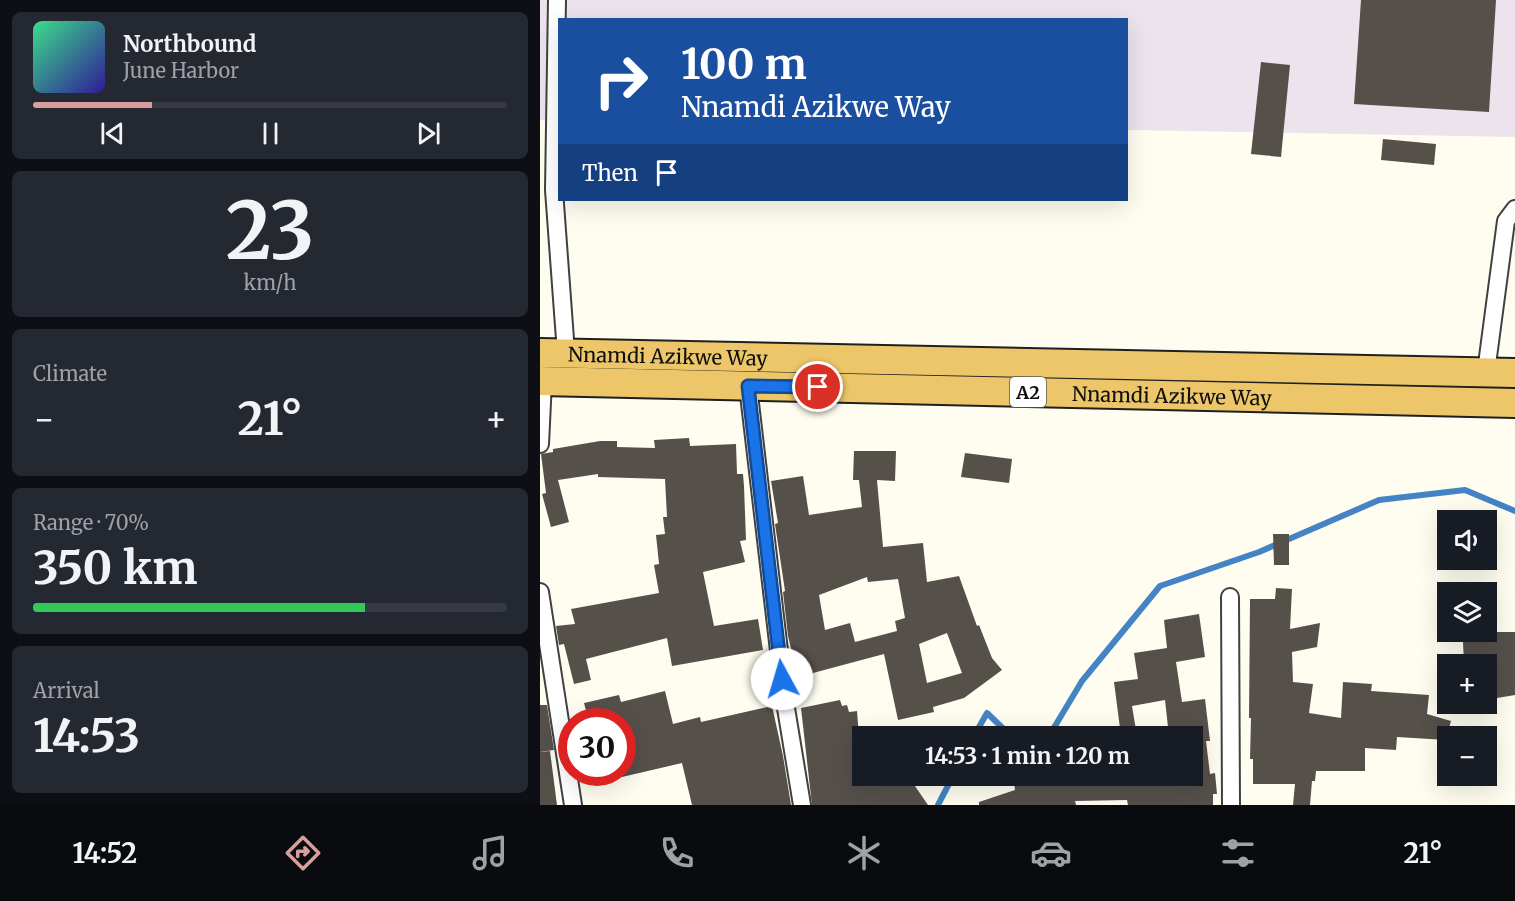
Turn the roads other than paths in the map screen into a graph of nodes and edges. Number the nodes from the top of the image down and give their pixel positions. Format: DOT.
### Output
graph roads {
  1 [pos="557,0"];
  2 [pos="1515,209"];
  3 [pos="553,353"];
  4 [pos="1486,372"];
  5 [pos="1515,373"];
  6 [pos="542,381"];
  7 [pos="748,386"];
  8 [pos="1515,403"];
  9 [pos="540,444"];
  10 [pos="540,592"];
  11 [pos="1230,597"];
  12 [pos="573,805"];
  13 [pos="802,805"];
  14 [pos="1232,805"];
  1 -- 3 [label="street"];
  2 -- 4 [label="street"];
  3 -- 4 [label="highway, Nnamdi Azikwe Way / A2"];
  4 -- 5 [label="highway, Nnamdi Azikwe Way / A2"];
  6 -- 7 [label="highway, Nnamdi Azikwe Way / A2"];
  6 -- 9 [label="street"];
  7 -- 8 [label="highway, Nnamdi Azikwe Way / A2"];
  7 -- 13 [label="street"];
  10 -- 12 [label="street"];
  11 -- 14 [label="street"];
}
